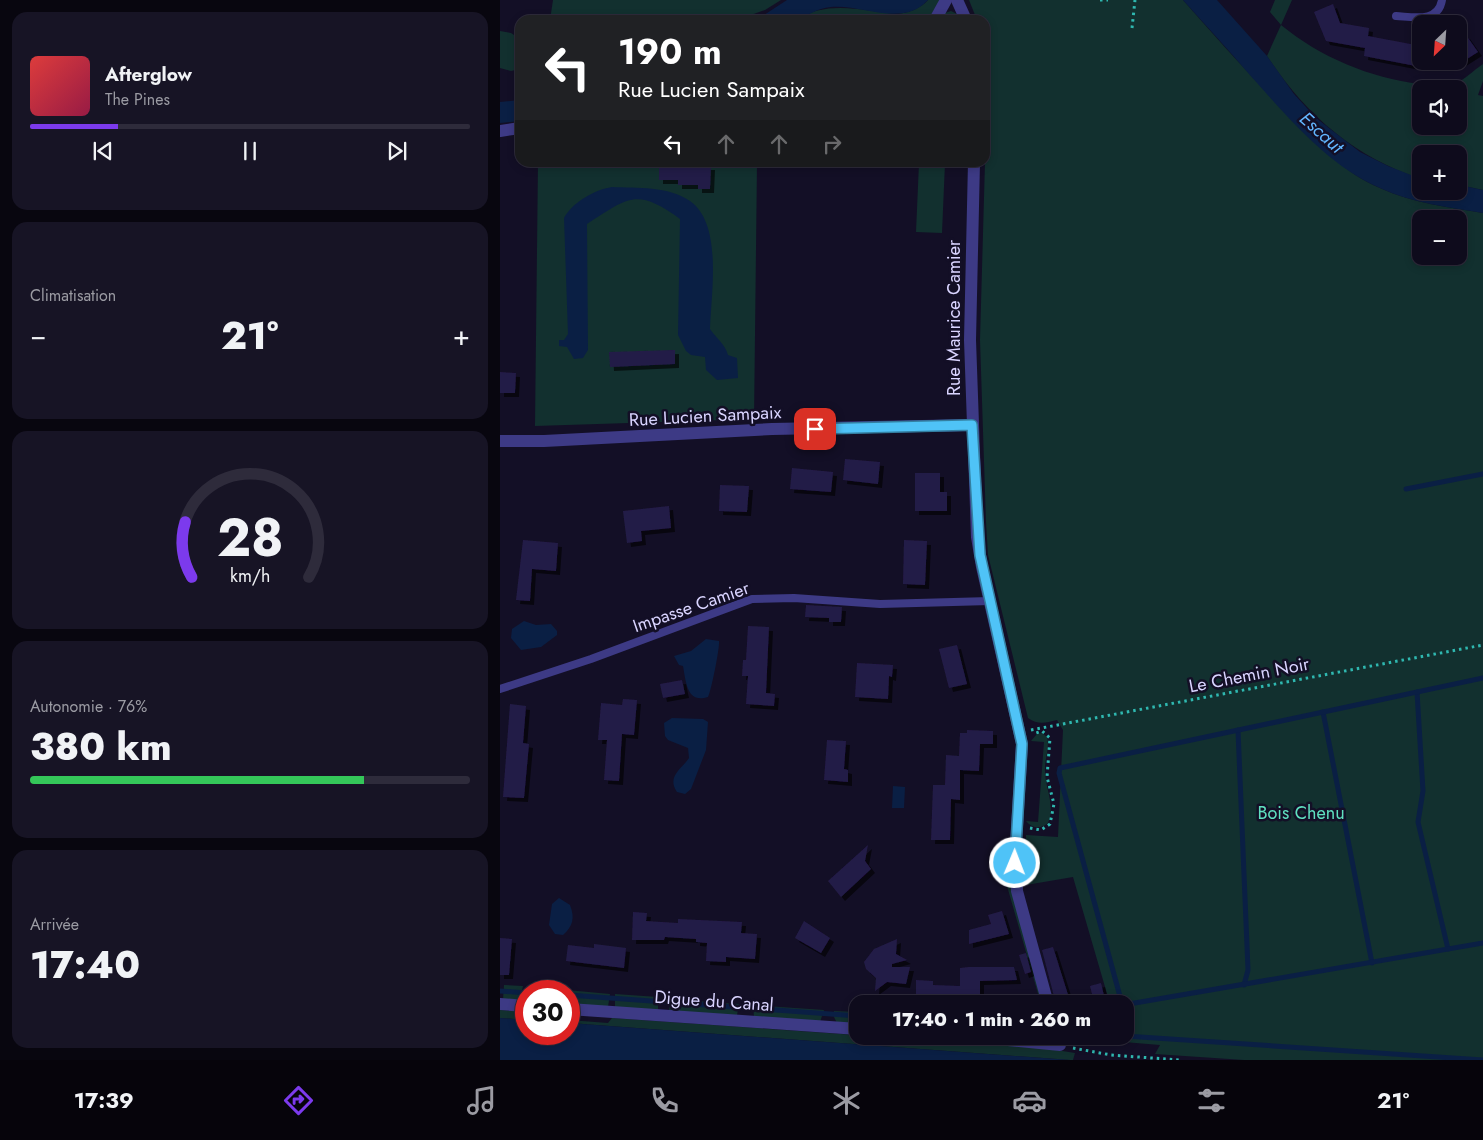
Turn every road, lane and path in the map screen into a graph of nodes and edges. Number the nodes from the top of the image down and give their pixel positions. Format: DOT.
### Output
graph roads {
  1 [pos="946,0"];
  2 [pos="957,0"];
  3 [pos="1100,0"];
  4 [pos="1108,0"];
  5 [pos="1134,0"];
  6 [pos="1442,0"];
  7 [pos="938,15"];
  8 [pos="964,15"];
  9 [pos="1396,16"];
  10 [pos="1132,28"];
  11 [pos="515,129"];
  12 [pos="500,131"];
  13 [pos="974,167"];
  14 [pos="972,425"];
  15 [pos="500,441"];
  16 [pos="990,601"];
  17 [pos="1483,646"];
  18 [pos="500,689"];
  19 [pos="1051,727"];
  20 [pos="1048,735"];
  21 [pos="1021,736"];
  22 [pos="1017,824"];
  23 [pos="1046,995"];
  24 [pos="500,1004"];
  25 [pos="515,1005"];
  26 [pos="580,1010"];
  27 [pos="849,1028"];
  28 [pos="1074,1045"];
  29 [pos="1179,1060"];
  1 -- 7 [label="street"];
  2 -- 8 [label="street"];
  3 -- 4 [label="path"];
  5 -- 10 [label="path"];
  6 -- 9 [label="lane"];
  11 -- 12 [label="street"];
  13 -- 14 [label="street, Rue Maurice Camier"];
  14 -- 15 [label="street, Rue Lucien Sampaix"];
  14 -- 16 [label="street, Rue Maurice Camier"];
  16 -- 18 [label="lane, Impasse Camier"];
  16 -- 21 [label="street, Rue Maurice Camier"];
  17 -- 19 [label="path, Le Chemin Noir"];
  19 -- 20 [label="path"];
  19 -- 21 [label="path, Le Chemin Noir"];
  20 -- 21 [label="path"];
  20 -- 22 [label="path"];
  21 -- 22 [label="street, Rue Maurice Camier"];
  22 -- 23 [label="street, Rue Maurice Camier"];
  24 -- 25 [label="street"];
  26 -- 27 [label="street, Digue du Canal"];
  28 -- 29 [label="path"];
}
